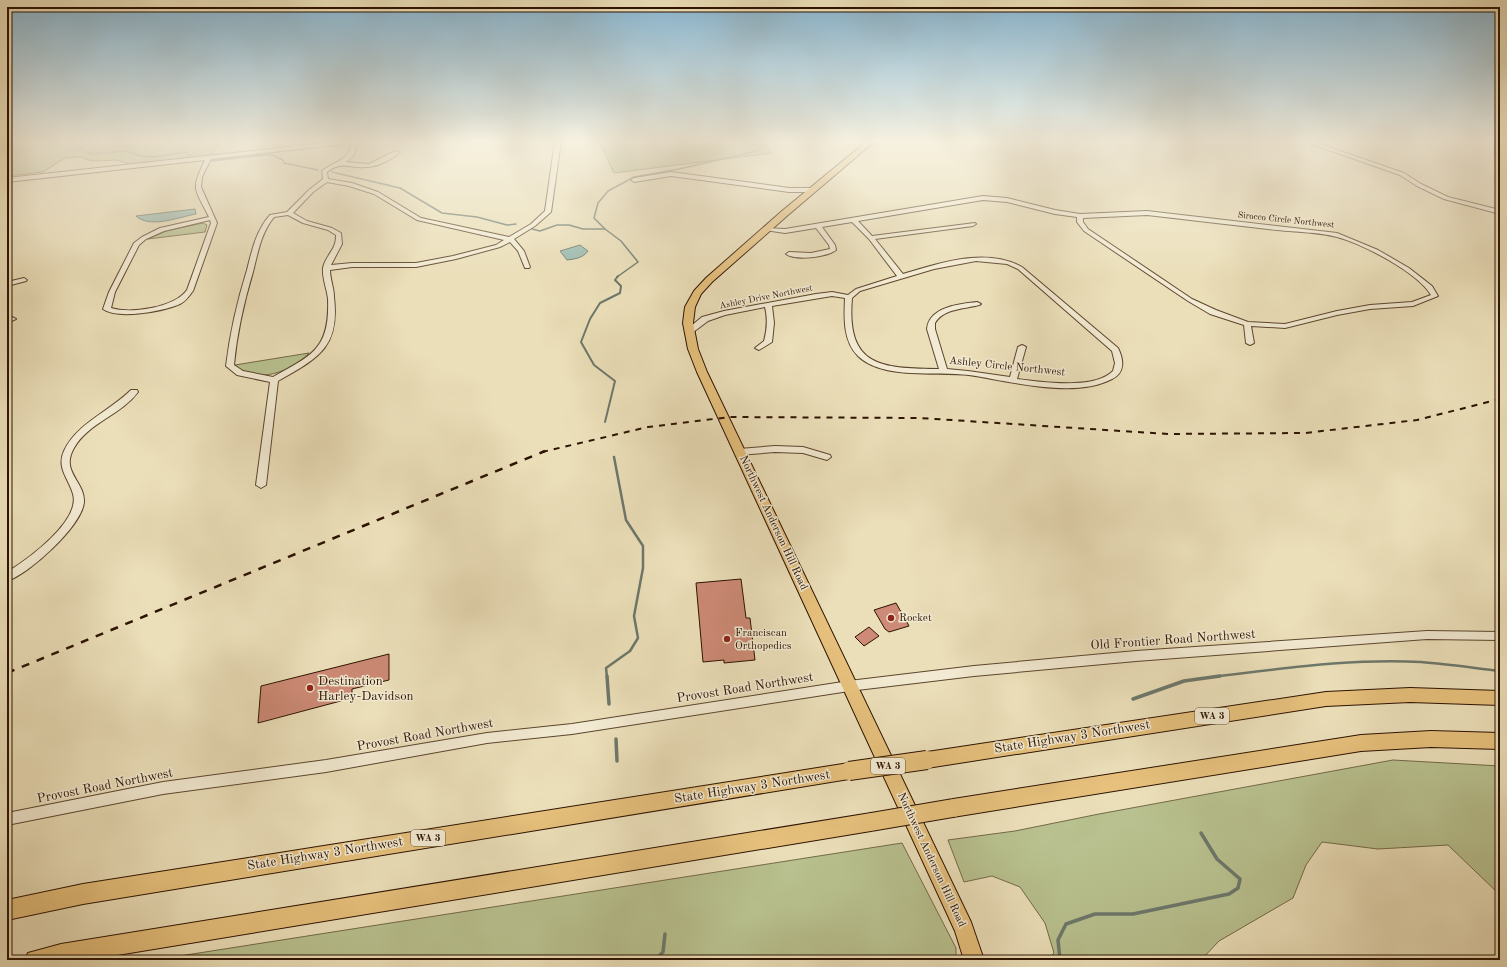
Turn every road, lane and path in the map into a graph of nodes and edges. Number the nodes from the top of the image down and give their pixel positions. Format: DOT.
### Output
graph roads {
  1 [pos="199,186"];
  2 [pos="318,186"];
  3 [pos="356,186"];
  4 [pos="552,186"];
  5 [pos="760,186"];
  6 [pos="817,186"];
  7 [pos="1421,186"];
  8 [pos="812,190"];
  9 [pos="1500,212"];
  10 [pos="289,213"];
  11 [pos="1080,216"];
  12 [pos="213,218"];
  13 [pos="854,221"];
  14 [pos="973,224"];
  15 [pos="818,226"];
  16 [pos="767,229"];
  17 [pos="871,238"];
  18 [pos="510,239"];
  19 [pos="788,254"];
  20 [pos="526,267"];
  21 [pos="326,268"];
  22 [pos="901,276"];
  23 [pos="24,280"];
  24 [pos="7,284"];
  25 [pos="849,297"];
  26 [pos="768,304"];
  27 [pos="977,304"];
  28 [pos="1247,324"];
  29 [pos="690,331"];
  30 [pos="1250,343"];
  31 [pos="1022,347"];
  32 [pos="759,348"];
  33 [pos="944,371"];
  34 [pos="274,380"];
  35 [pos="1013,380"];
  36 [pos="134,392"];
  37 [pos="739,452"];
  38 [pos="827,457"];
  39 [pos="261,485"];
  40 [pos="7,578"];
  41 [pos="1500,636"];
  42 [pos="848,686"];
  43 [pos="1500,698"];
  44 [pos="1500,741"];
  45 [pos="7,819"];
  46 [pos="7,910"];
  47 [pos="35,960"];
  48 [pos="974,960"];
  1 -- 12 [label="street"];
  2 -- 10 [label="street"];
  3 -- 18 [label="street"];
  4 -- 18 [label="street"];
  5 -- 8 [label="street"];
  6 -- 8 [label="main road, Northwest Anderson Hill Road"];
  7 -- 9 [label="street"];
  8 -- 16 [label="main road, Northwest Anderson Hill Road"];
  10 -- 21 [label="street"];
  10 -- 34 [label="street"];
  11 -- 13 [label="street, Sirocco Circle Northwest"];
  11 -- 28 [label="street, Sirocco Circle Northwest"];
  11 -- 28 [label="street, Sirocco Circle Northwest"];
  12 -- 12 [label="street"];
  13 -- 15 [label="street, Sirocco Circle Northwest"];
  13 -- 17 [label="street"];
  14 -- 17 [label="street"];
  15 -- 16 [label="street, Sirocco Circle Northwest"];
  15 -- 19 [label="street"];
  16 -- 29 [label="main road, Northwest Anderson Hill Road"];
  17 -- 22 [label="street"];
  18 -- 20 [label="street"];
  18 -- 21 [label="street"];
  21 -- 34 [label="street"];
  22 -- 25 [label="street, Ashley Circle Northwest"];
  22 -- 35 [label="street, Ashley Circle Northwest"];
  23 -- 24 [label="street"];
  25 -- 26 [label="street, Ashley Drive Northwest"];
  25 -- 33 [label="street, Ashley Circle Northwest"];
  26 -- 29 [label="street, Ashley Drive Northwest"];
  26 -- 32 [label="street"];
  27 -- 33 [label="street"];
  28 -- 30 [label="street"];
  29 -- 37 [label="main road, Northwest Anderson Hill Road"];
  31 -- 35 [label="street"];
  33 -- 35 [label="street, Ashley Circle Northwest"];
  34 -- 39 [label="street"];
  36 -- 40 [label="street"];
  37 -- 38 [label="street"];
  37 -- 42 [label="main road, Northwest Anderson Hill Road"];
  41 -- 42 [label="street, Old Frontier Road Northwest"];
  42 -- 45 [label="street, Provost Road Northwest"];
  42 -- 48 [label="main road, Northwest Anderson Hill Road"];
  43 -- 46 [label="highway, State Highway 3 Northwest / WA 3, bridge"];
  44 -- 47 [label="highway, bridge"];
}
